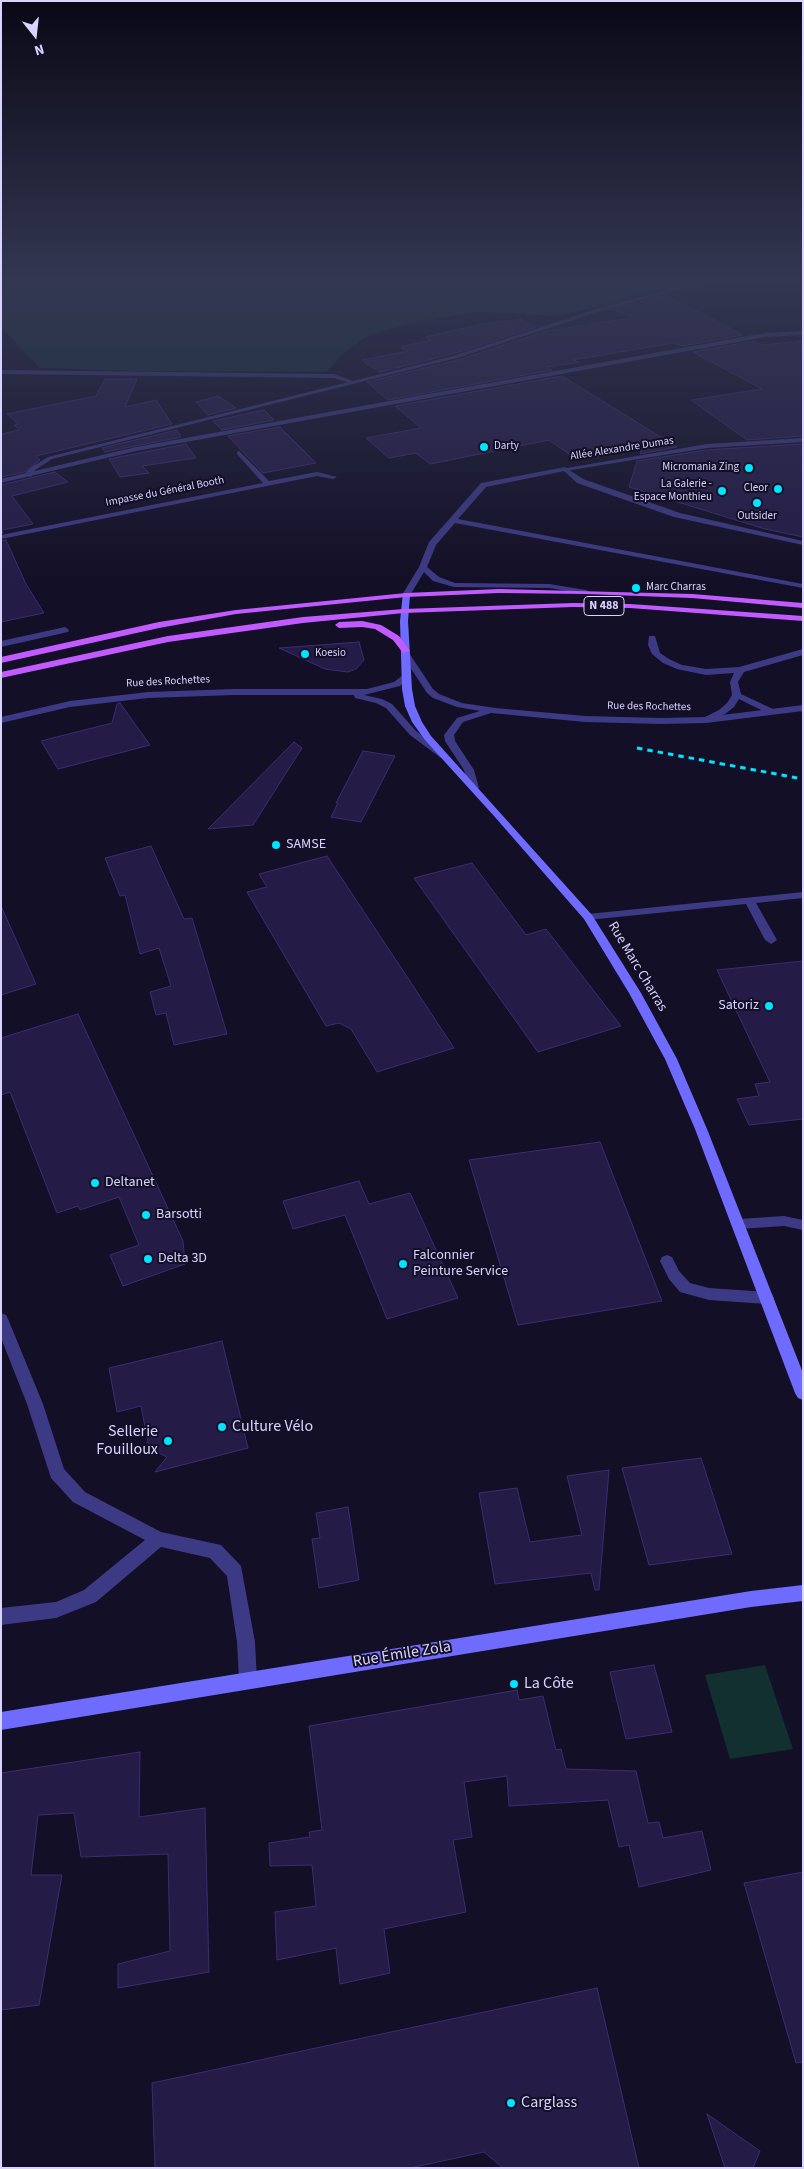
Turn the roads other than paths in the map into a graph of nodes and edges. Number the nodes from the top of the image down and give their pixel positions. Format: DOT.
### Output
graph roads {
  1 [pos="348,383"];
  2 [pos="501,383"];
  3 [pos="803,440"];
  4 [pos="239,453"];
  5 [pos="564,469"];
  6 [pos="28,475"];
  7 [pos="333,477"];
  8 [pos="1,481"];
  9 [pos="267,484"];
  10 [pos="452,520"];
  11 [pos="1,537"];
  12 [pos="803,543"];
  13 [pos="423,567"];
  14 [pos="803,586"];
  15 [pos="586,592"];
  16 [pos="406,595"];
  17 [pos="803,606"];
  18 [pos="404,611"];
  19 [pos="803,619"];
  20 [pos="65,630"];
  21 [pos="652,638"];
  22 [pos="168,639"];
  23 [pos="1,644"];
  24 [pos="803,652"];
  25 [pos="406,653"];
  26 [pos="1,660"];
  27 [pos="740,670"];
  28 [pos="1,675"];
  29 [pos="406,675"];
  30 [pos="339,693"];
  31 [pos="737,695"];
  32 [pos="803,708"];
  33 [pos="495,711"];
  34 [pos="772,712"];
  35 [pos="1,720"];
  36 [pos="706,720"];
  37 [pos="444,756"];
  38 [pos="474,788"];
  39 [pos="803,895"];
  40 [pos="749,900"];
  41 [pos="588,917"];
  42 [pos="771,940"];
  43 [pos="739,1224"];
  44 [pos="803,1226"];
  45 [pos="667,1261"];
  46 [pos="767,1298"];
  47 [pos="1,1319"];
  48 [pos="802,1390"];
  49 [pos="159,1539"];
  50 [pos="803,1593"];
  51 [pos="1,1617"];
  52 [pos="248,1680"];
  53 [pos="1,1721"];
  1 -- 6 [label="street"];
  2 -- 6 [label="street"];
  3 -- 5 [label="street, Allée Alexandre Dumas"];
  4 -- 9 [label="street"];
  5 -- 10 [label="street, Allée Alexandre Dumas"];
  5 -- 12 [label="street"];
  6 -- 8 [label="street"];
  7 -- 9 [label="street, Impasse du Général Booth"];
  9 -- 11 [label="street, Impasse du Général Booth"];
  10 -- 13 [label="street, Allée Alexandre Dumas"];
  10 -- 14 [label="street"];
  13 -- 15 [label="street"];
  13 -- 16 [label="street, Allée Alexandre Dumas"];
  15 -- 16 [label="main road, N 488"];
  15 -- 17 [label="main road, N 488"];
  15 -- 18 [label="main road"];
  16 -- 18 [label="main road, Rue Marc Charras"];
  16 -- 22 [label="main road"];
  16 -- 26 [label="main road, N 488"];
  18 -- 19 [label="main road, N 488"];
  18 -- 22 [label="main road, N 488"];
  18 -- 25 [label="main road, Rue Marc Charras"];
  20 -- 23 [label="street"];
  21 -- 27 [label="street"];
  22 -- 25 [label="main road"];
  22 -- 28 [label="main road, N 488"];
  24 -- 27 [label="street"];
  25 -- 29 [label="main road, Rue Marc Charras"];
  25 -- 33 [label="street, Rue des Rochettes"];
  27 -- 31 [label="street"];
  29 -- 30 [label="street, Rue des Rochettes"];
  29 -- 37 [label="main road, Rue Marc Charras"];
  30 -- 35 [label="street, Rue des Rochettes"];
  30 -- 37 [label="street, Rue des Rochettes"];
  31 -- 34 [label="street"];
  31 -- 36 [label="street"];
  32 -- 34 [label="street, Rue des Rochettes"];
  33 -- 36 [label="street, Rue des Rochettes"];
  33 -- 38 [label="street, Rue des Rochettes"];
  34 -- 36 [label="street, Rue des Rochettes"];
  37 -- 38 [label="main road, Rue Marc Charras"];
  38 -- 41 [label="main road, Rue Marc Charras"];
  39 -- 40 [label="street"];
  40 -- 41 [label="street"];
  40 -- 42 [label="street"];
  41 -- 43 [label="main road, Rue Marc Charras"];
  43 -- 44 [label="street"];
  43 -- 46 [label="main road, Rue Marc Charras"];
  45 -- 46 [label="street"];
  46 -- 48 [label="main road, Rue Marc Charras"];
  47 -- 49 [label="street"];
  49 -- 51 [label="street"];
  49 -- 52 [label="street"];
  50 -- 52 [label="main road, Rue Émile Zola"];
  52 -- 53 [label="main road, Rue Émile Zola"];
}
